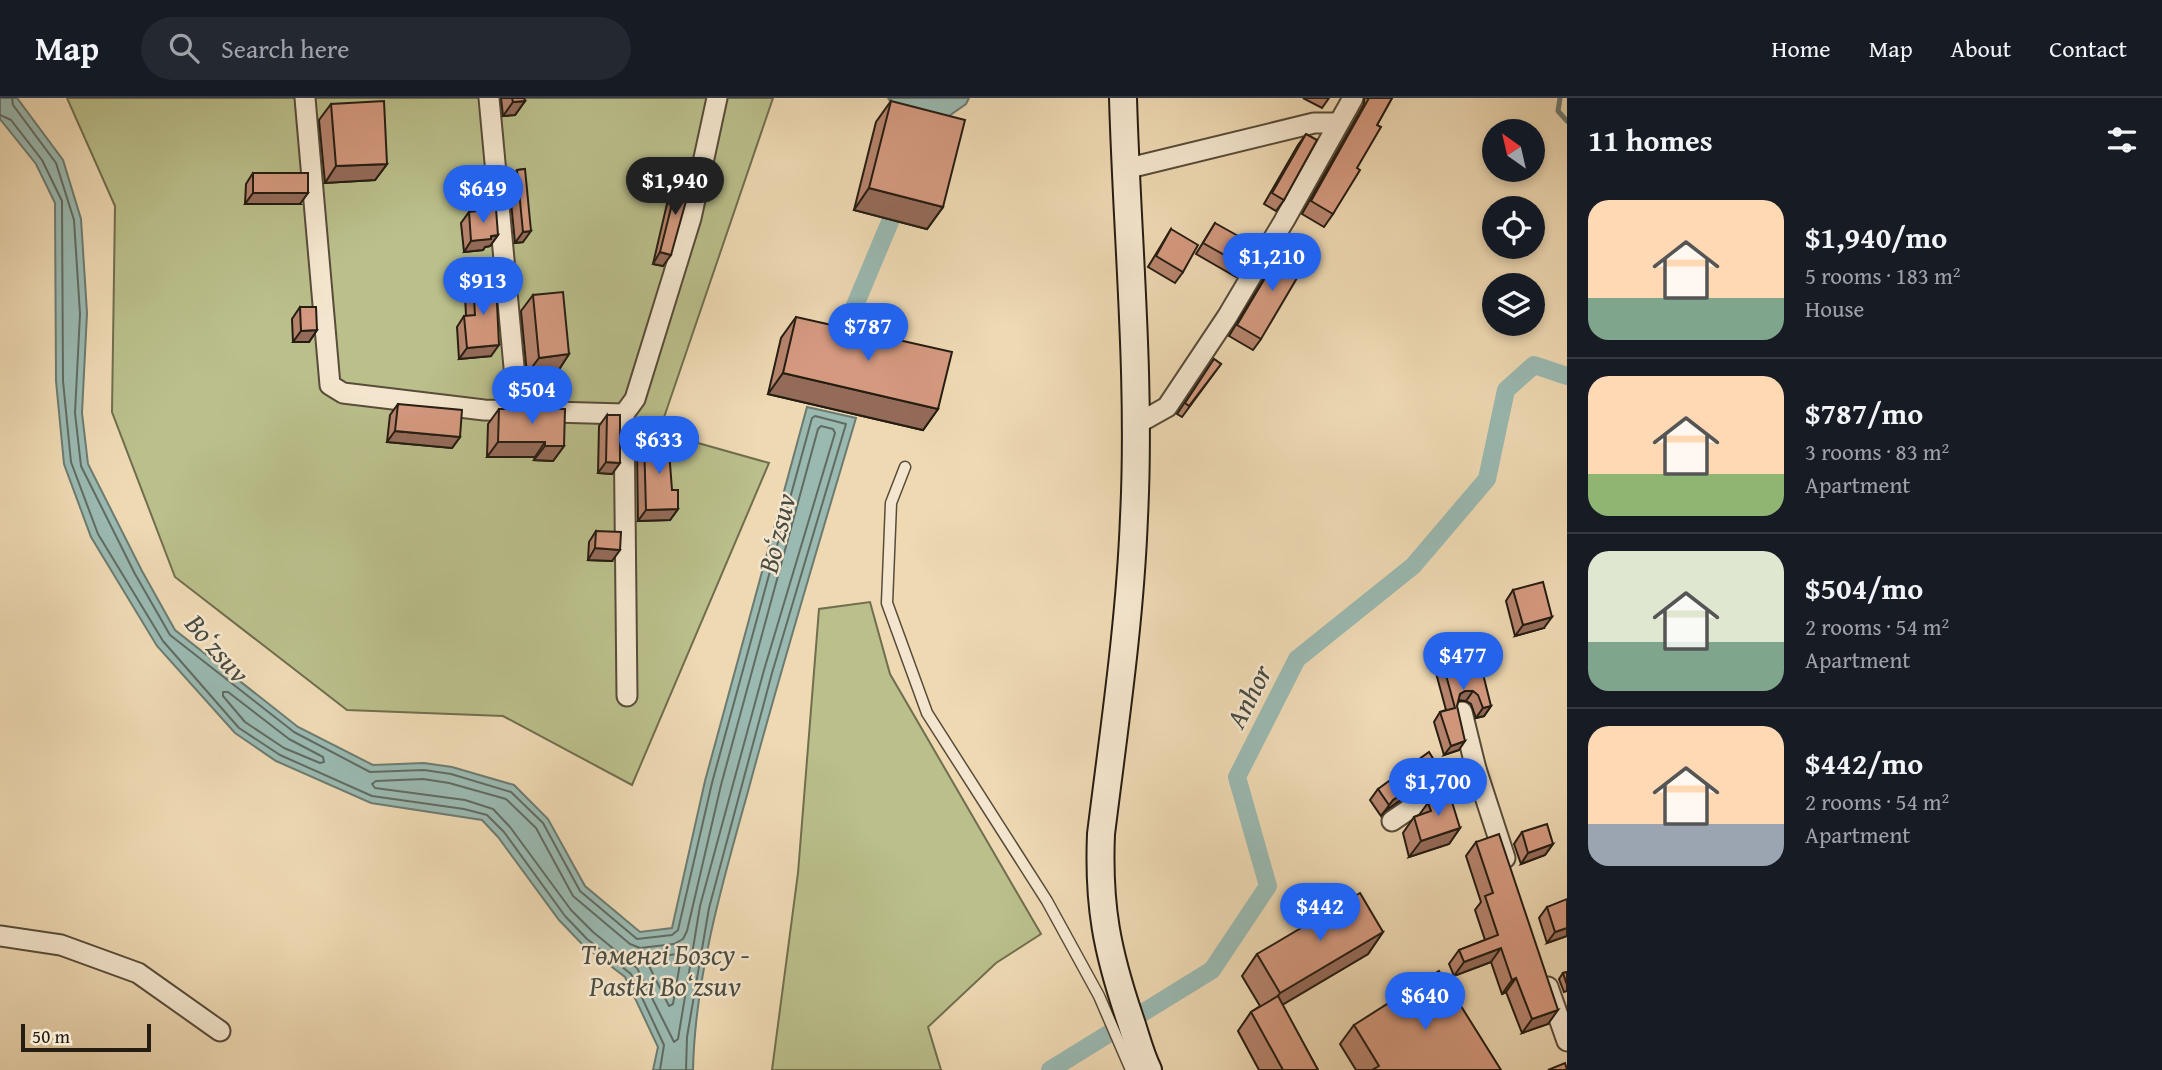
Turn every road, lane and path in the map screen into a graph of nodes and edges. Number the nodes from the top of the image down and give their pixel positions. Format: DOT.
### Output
graph roads {
  1 [pos="305,98"];
  2 [pos="489,98"];
  3 [pos="716,98"];
  4 [pos="1124,98"];
  5 [pos="1353,98"];
  6 [pos="1338,123"];
  7 [pos="1125,169"];
  8 [pos="518,410"];
  9 [pos="624,414"];
  10 [pos="1135,425"];
  11 [pos="905,467"];
  12 [pos="627,696"];
  13 [pos="1462,712"];
  14 [pos="1476,769"];
  15 [pos="1392,821"];
  16 [pos="1510,872"];
  17 [pos="0,936"];
  18 [pos="1540,963"];
  19 [pos="1108,989"];
  20 [pos="220,1031"];
  21 [pos="1567,1041"];
  22 [pos="1141,1069"];
  1 -- 8 [label="street"];
  2 -- 8 [label="street"];
  3 -- 9 [label="street"];
  4 -- 7 [label="main road"];
  5 -- 6 [label="street"];
  6 -- 7 [label="street"];
  6 -- 10 [label="street"];
  7 -- 10 [label="main road"];
  8 -- 9 [label="street"];
  9 -- 12 [label="street"];
  10 -- 19 [label="main road"];
  11 -- 19 [label="lane"];
  13 -- 14 [label="street"];
  14 -- 15 [label="street"];
  14 -- 16 [label="street"];
  17 -- 20 [label="street"];
  18 -- 21 [label="street"];
  19 -- 22 [label="main road"];
}
